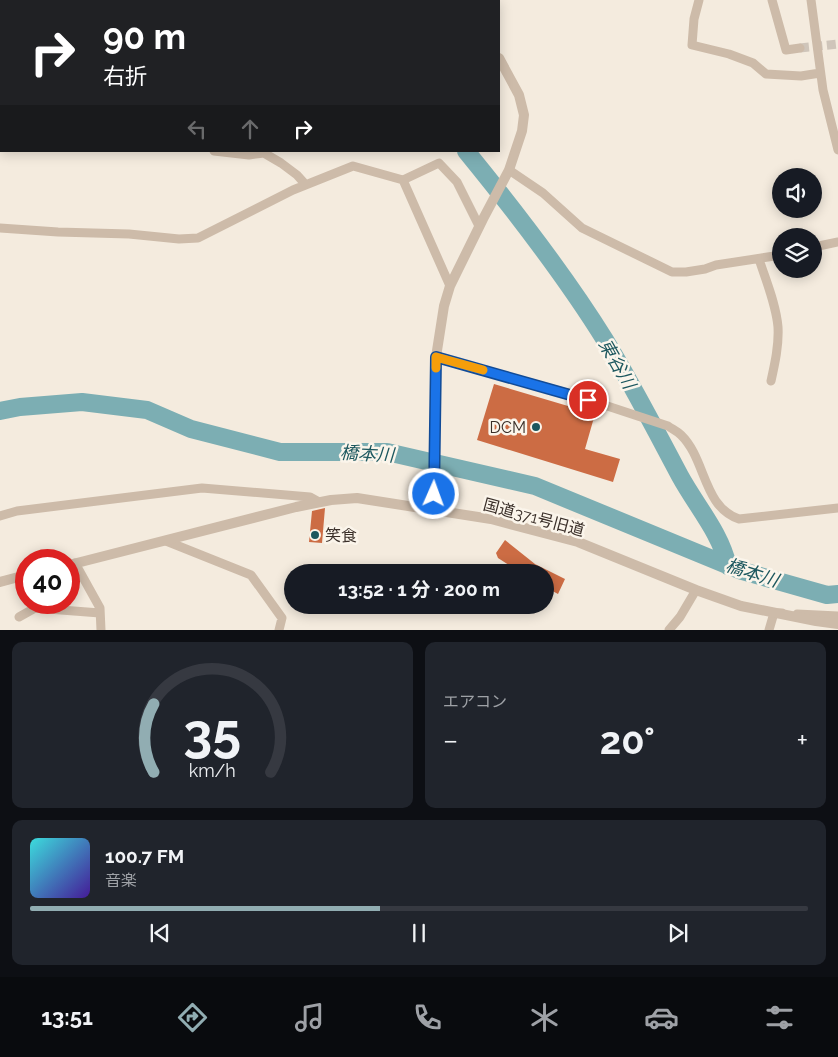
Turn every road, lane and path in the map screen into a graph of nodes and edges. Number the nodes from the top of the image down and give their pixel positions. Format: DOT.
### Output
graph roads {
  1 [pos="699,0"];
  2 [pos="772,0"];
  3 [pos="811,0"];
  4 [pos="800,48"];
  5 [pos="500,60"];
  6 [pos="820,73"];
  7 [pos="838,150"];
  8 [pos="223,152"];
  9 [pos="507,175"];
  10 [pos="403,180"];
  11 [pos="306,185"];
  12 [pos="481,222"];
  13 [pos="0,228"];
  14 [pos="838,242"];
  15 [pos="822,245"];
  16 [pos="772,257"];
  17 [pos="759,259"];
  18 [pos="450,286"];
  19 [pos="436,357"];
  20 [pos="771,381"];
  21 [pos="319,502"];
  22 [pos="838,508"];
  23 [pos="433,509"];
  24 [pos="0,516"];
  25 [pos="166,541"];
  26 [pos="80,562"];
  27 [pos="80,577"];
  28 [pos="15,578"];
  29 [pos="0,582"];
  30 [pos="696,590"];
  31 [pos="100,613"];
  32 [pos="774,613"];
  33 [pos="838,616"];
  34 [pos="19,617"];
  35 [pos="838,624"];
  36 [pos="101,630"];
  37 [pos="279,630"];
  38 [pos="669,630"];
  39 [pos="769,630"];
  1 -- 6 [label="street"];
  2 -- 4 [label="street"];
  3 -- 6 [label="street"];
  5 -- 9 [label="street"];
  6 -- 7 [label="street"];
  8 -- 11 [label="street"];
  9 -- 12 [label="street"];
  9 -- 17 [label="street"];
  10 -- 11 [label="street"];
  10 -- 12 [label="street"];
  10 -- 18 [label="street"];
  11 -- 13 [label="street"];
  12 -- 18 [label="street"];
  14 -- 15 [label="street"];
  16 -- 17 [label="street"];
  17 -- 20 [label="street"];
  18 -- 19 [label="street"];
  19 -- 22 [label="street"];
  19 -- 23 [label="street"];
  21 -- 23 [label="street, 国道371号旧道"];
  21 -- 24 [label="street"];
  21 -- 25 [label="street, 国道371号旧道"];
  23 -- 30 [label="street, 国道371号旧道"];
  25 -- 26 [label="street, 国道371号旧道"];
  25 -- 37 [label="street"];
  27 -- 31 [label="street"];
  28 -- 29 [label="street"];
  30 -- 32 [label="street, 国道371号旧道"];
  30 -- 38 [label="street"];
  31 -- 34 [label="street"];
  31 -- 36 [label="street"];
  32 -- 33 [label="street"];
  32 -- 35 [label="street, 国道371号旧道"];
  32 -- 39 [label="street"];
}
